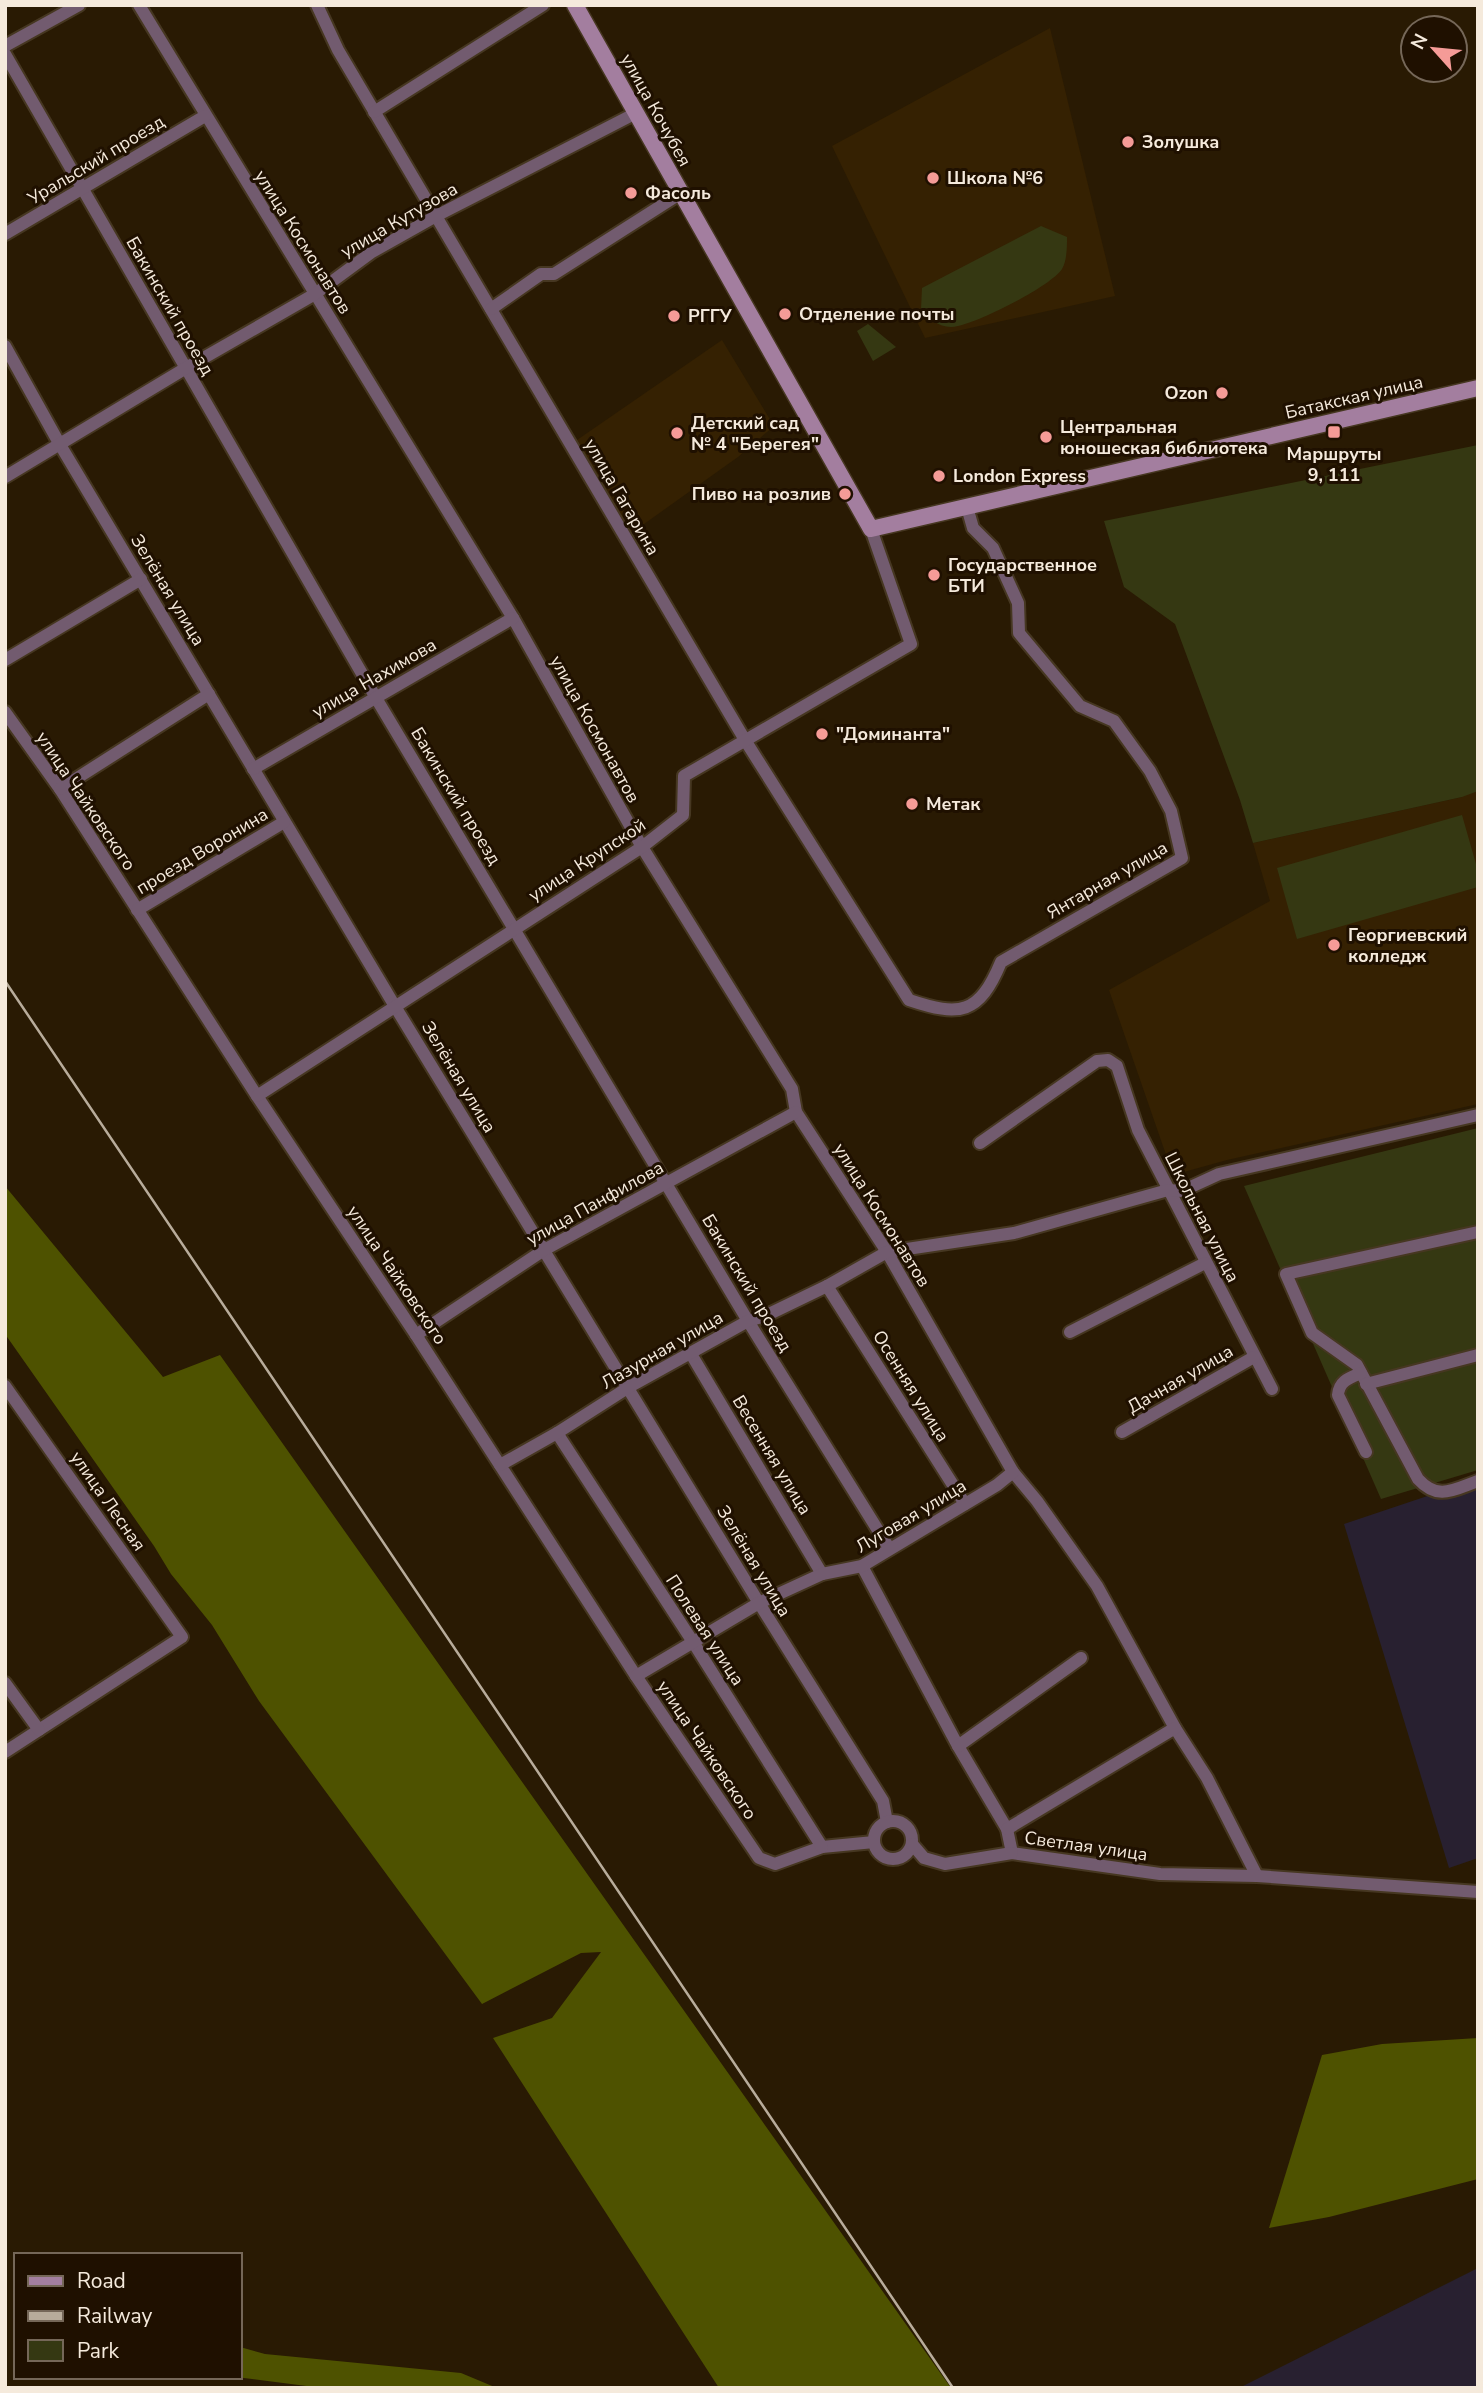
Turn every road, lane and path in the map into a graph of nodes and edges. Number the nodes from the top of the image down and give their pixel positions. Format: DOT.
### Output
graph roads {
  1 [pos="79,5"];
  2 [pos="139,5"];
  3 [pos="317,5"];
  4 [pos="543,5"];
  5 [pos="575,5"];
  6 [pos="5,46"];
  7 [pos="5,54"];
  8 [pos="374,112"];
  9 [pos="636,113"];
  10 [pos="205,116"];
  11 [pos="80,188"];
  12 [pos="681,193"];
  13 [pos="436,216"];
  14 [pos="5,234"];
  15 [pos="315,294"];
  16 [pos="491,309"];
  17 [pos="5,346"];
  18 [pos="186,368"];
  19 [pos="1478,388"];
  20 [pos="59,443"];
  21 [pos="5,477"];
  22 [pos="967,507"];
  23 [pos="871,529"];
  24 [pos="141,579"];
  25 [pos="513,618"];
  26 [pos="911,644"];
  27 [pos="5,660"];
  28 [pos="209,694"];
  29 [pos="376,698"];
  30 [pos="5,712"];
  31 [pos="745,740"];
  32 [pos="253,769"];
  33 [pos="60,789"];
  34 [pos="284,822"];
  35 [pos="642,847"];
  36 [pos="137,911"];
  37 [pos="515,928"];
  38 [pos="909,1000"];
  39 [pos="396,1008"];
  40 [pos="257,1096"];
  41 [pos="796,1111"];
  42 [pos="1478,1115"];
  43 [pos="981,1143"];
  44 [pos="667,1183"];
  45 [pos="1168,1190"];
  46 [pos="1478,1232"];
  47 [pos="544,1250"];
  48 [pos="887,1251"];
  49 [pos="1205,1263"];
  50 [pos="827,1286"];
  51 [pos="748,1321"];
  52 [pos="1070,1332"];
  53 [pos="416,1335"];
  54 [pos="691,1354"];
  55 [pos="1478,1355"];
  56 [pos="1254,1357"];
  57 [pos="1363,1378"];
  58 [pos="5,1386"];
  59 [pos="629,1387"];
  60 [pos="1272,1390"];
  61 [pos="1122,1432"];
  62 [pos="557,1433"];
  63 [pos="1366,1452"];
  64 [pos="500,1465"];
  65 [pos="1013,1472"];
  66 [pos="1478,1482"];
  67 [pos="965,1504"];
  68 [pos="889,1548"];
  69 [pos="862,1566"];
  70 [pos="822,1574"];
  71 [pos="759,1603"];
  72 [pos="693,1642"];
  73 [pos="1081,1658"];
  74 [pos="636,1676"];
  75 [pos="5,1683"];
  76 [pos="1175,1728"];
  77 [pos="39,1730"];
  78 [pos="958,1746"];
  79 [pos="5,1752"];
  80 [pos="887,1822"];
  81 [pos="1007,1829"];
  82 [pos="874,1842"];
  83 [pos="912,1844"];
  84 [pos="822,1846"];
  85 [pos="1012,1853"];
  86 [pos="1257,1876"];
  87 [pos="1478,1892"];
  1 -- 6 [label="street"];
  2 -- 10 [label="street, улица Космонавтов"];
  3 -- 8 [label="street, улица Гагарина"];
  4 -- 8 [label="street"];
  5 -- 9 [label="main road, улица Кочубея"];
  7 -- 11 [label="street, Бакинский проезд"];
  8 -- 13 [label="street, улица Гагарина"];
  9 -- 12 [label="main road, улица Кочубея"];
  9 -- 13 [label="street, улица Кутузова"];
  10 -- 11 [label="street, Уральский проезд"];
  10 -- 15 [label="street, улица Космонавтов"];
  11 -- 14 [label="street, Уральский проезд"];
  11 -- 18 [label="street, Бакинский проезд"];
  12 -- 16 [label="street"];
  12 -- 23 [label="main road, улица Кочубея"];
  13 -- 15 [label="street, улица Кутузова"];
  13 -- 16 [label="street, улица Гагарина"];
  15 -- 18 [label="street, улица Кутузова"];
  15 -- 25 [label="street, улица Космонавтов"];
  16 -- 31 [label="street, улица Гагарина"];
  17 -- 20 [label="street, Зелёная улица"];
  18 -- 20 [label="street, улица Кутузова"];
  18 -- 29 [label="street, Бакинский проезд"];
  19 -- 22 [label="main road, Батакская улица"];
  20 -- 21 [label="street, улица Кутузова"];
  20 -- 24 [label="street, Зелёная улица"];
  22 -- 23 [label="main road, Батакская улица"];
  22 -- 38 [label="street, Янтарная улица"];
  23 -- 26 [label="street, улица Кочубея"];
  24 -- 27 [label="street"];
  24 -- 28 [label="street, Зелёная улица"];
  25 -- 29 [label="street, улица Нахимова"];
  25 -- 35 [label="street, улица Космонавтов"];
  26 -- 31 [label="street, улица Крупской"];
  28 -- 32 [label="street, Зелёная улица"];
  28 -- 33 [label="street"];
  29 -- 32 [label="street, улица Нахимова"];
  29 -- 37 [label="street, Бакинский проезд"];
  30 -- 33 [label="street, улица Чайковского"];
  31 -- 35 [label="street, улица Крупской"];
  31 -- 38 [label="street, улица Гагарина"];
  32 -- 34 [label="street, Зелёная улица"];
  33 -- 36 [label="street, улица Чайковского"];
  34 -- 36 [label="street, проезд Воронина"];
  34 -- 39 [label="street, Зелёная улица"];
  35 -- 37 [label="street, улица Крупской"];
  35 -- 41 [label="street, улица Космонавтов"];
  36 -- 40 [label="street, улица Чайковского"];
  37 -- 39 [label="street, улица Крупской"];
  37 -- 44 [label="street, Бакинский проезд"];
  39 -- 40 [label="street, улица Крупской"];
  39 -- 47 [label="street, Зелёная улица"];
  40 -- 53 [label="street, улица Чайковского"];
  41 -- 44 [label="street, улица Панфилова"];
  41 -- 48 [label="street, улица Космонавтов"];
  42 -- 45 [label="street, Лазурная улица"];
  43 -- 45 [label="street, Школьная улица"];
  44 -- 47 [label="street, улица Панфилова"];
  44 -- 51 [label="street, Бакинский проезд"];
  45 -- 48 [label="street, Лазурная улица"];
  45 -- 49 [label="street, Школьная улица"];
  46 -- 57 [label="street"];
  47 -- 53 [label="street, улица Панфилова"];
  47 -- 59 [label="street, Зелёная улица"];
  48 -- 50 [label="street, Лазурная улица"];
  48 -- 65 [label="street, улица Космонавтов"];
  49 -- 52 [label="street"];
  49 -- 56 [label="street, Школьная улица"];
  50 -- 51 [label="street, Лазурная улица"];
  50 -- 67 [label="street, Осенняя улица"];
  51 -- 54 [label="street, Лазурная улица"];
  51 -- 68 [label="street, Бакинский проезд"];
  53 -- 64 [label="street, улица Чайковского"];
  54 -- 59 [label="street, Лазурная улица"];
  54 -- 70 [label="street, Весенняя улица"];
  55 -- 57 [label="street"];
  56 -- 60 [label="street, Школьная улица"];
  56 -- 61 [label="street, Дачная улица"];
  57 -- 63 [label="street"];
  57 -- 66 [label="street"];
  58 -- 77 [label="street, улица Лесная"];
  59 -- 62 [label="street, Лазурная улица"];
  59 -- 71 [label="street, Зелёная улица"];
  62 -- 64 [label="street, Лазурная улица"];
  62 -- 72 [label="street, Полевая улица"];
  64 -- 74 [label="street, улица Чайковского"];
  65 -- 67 [label="street, Луговая улица"];
  65 -- 76 [label="street, улица Космонавтов"];
  67 -- 68 [label="street, Луговая улица"];
  68 -- 69 [label="street, Луговая улица"];
  69 -- 70 [label="street, Луговая улица"];
  69 -- 78 [label="street, Светлая улица"];
  70 -- 71 [label="street, Луговая улица"];
  71 -- 72 [label="street, Луговая улица"];
  71 -- 80 [label="street, Зелёная улица"];
  72 -- 74 [label="street, Луговая улица"];
  72 -- 84 [label="street, Полевая улица"];
  73 -- 78 [label="street"];
  74 -- 84 [label="street, улица Чайковского"];
  75 -- 77 [label="street"];
  76 -- 81 [label="street"];
  76 -- 86 [label="street, улица Космонавтов"];
  77 -- 79 [label="street"];
  78 -- 81 [label="street, Светлая улица"];
  80 -- 82 [label="street"];
  80 -- 83 [label="street"];
  81 -- 85 [label="street, Светлая улица"];
  82 -- 83 [label="street"];
  82 -- 84 [label="street"];
  83 -- 85 [label="street"];
  85 -- 86 [label="street, Светлая улица"];
  86 -- 87 [label="street, Светлая улица"];
}
